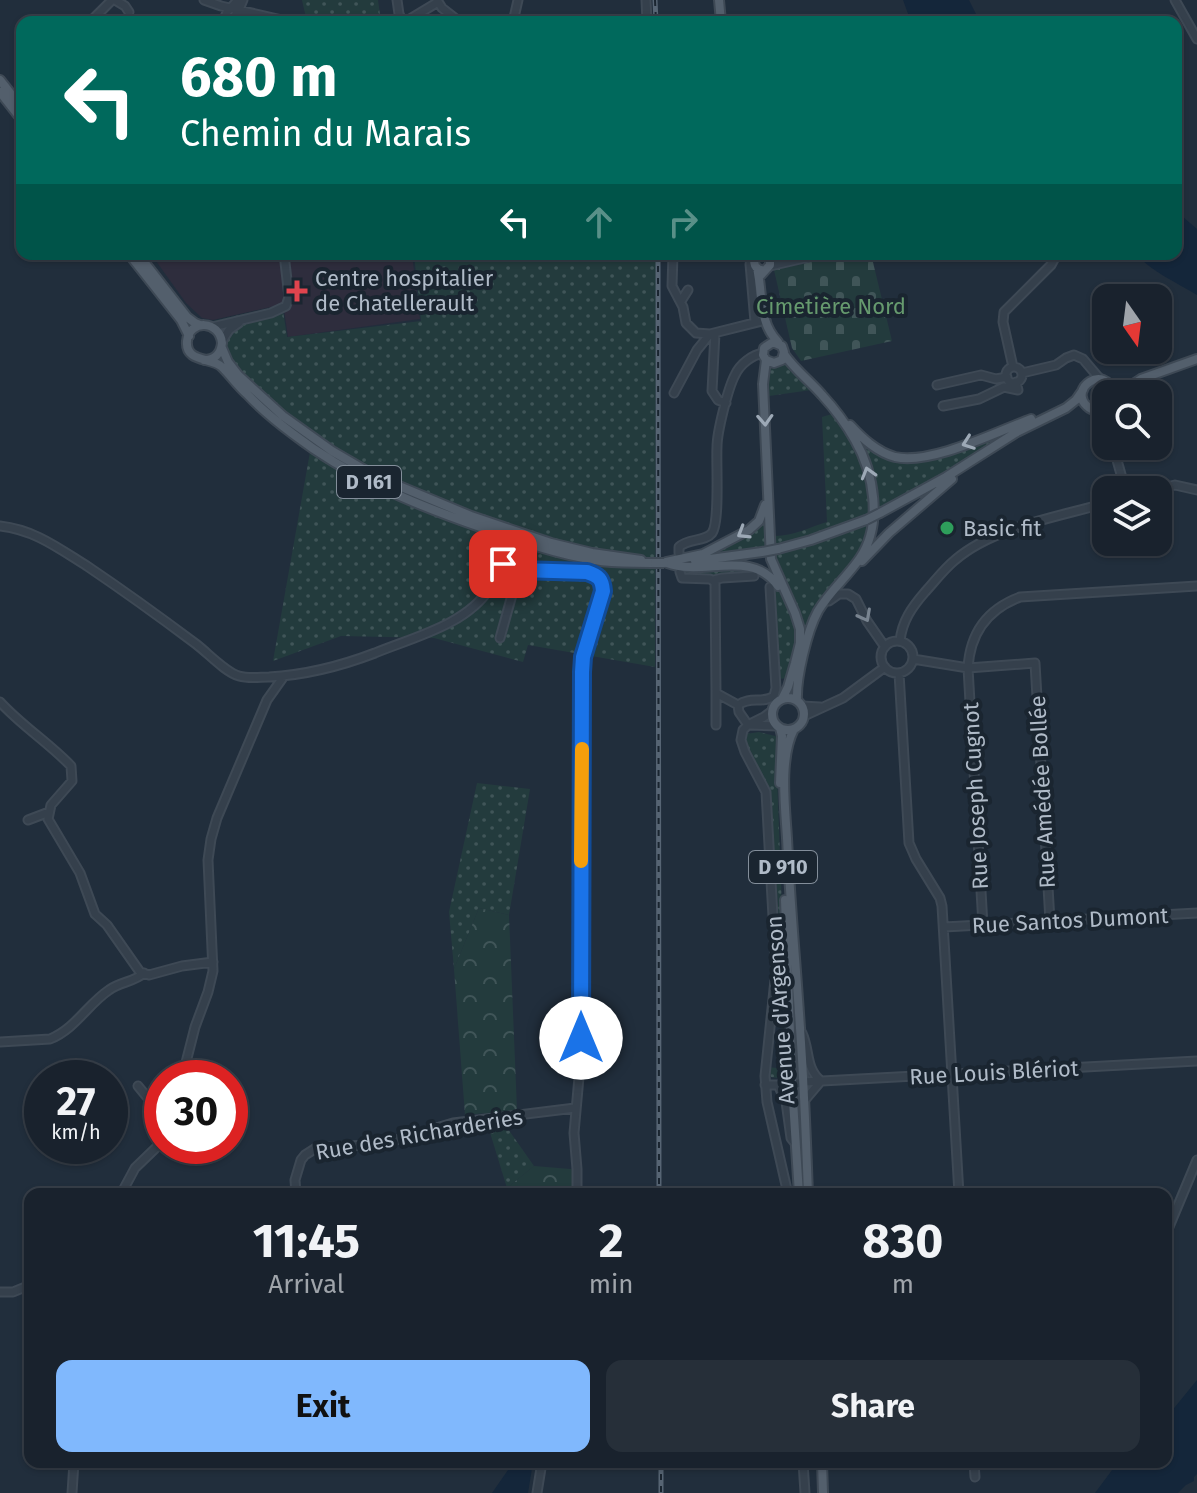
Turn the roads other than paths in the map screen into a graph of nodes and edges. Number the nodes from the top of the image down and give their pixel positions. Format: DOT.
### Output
graph roads {
  1 [pos="113,0"];
  2 [pos="204,0"];
  3 [pos="240,0"];
  4 [pos="1175,0"];
  5 [pos="437,1"];
  6 [pos="234,10"];
  7 [pos="129,12"];
  8 [pos="98,16"];
  9 [pos="228,16"];
  10 [pos="232,16"];
  11 [pos="262,16"];
  12 [pos="413,16"];
  13 [pos="453,16"];
  14 [pos="1197,39"];
  15 [pos="0,80"];
  16 [pos="0,92"];
  17 [pos="16,100"];
  18 [pos="16,112"];
  19 [pos="134,260"];
  20 [pos="143,260"];
  21 [pos="285,260"];
  22 [pos="673,260"];
  23 [pos="1054,260"];
  24 [pos="762,262"];
  25 [pos="688,290"];
  26 [pos="681,301"];
  27 [pos="259,316"];
  28 [pos="755,322"];
  29 [pos="766,322"];
  30 [pos="208,326"];
  31 [pos="712,333"];
  32 [pos="189,336"];
  33 [pos="778,343"];
  34 [pos="222,344"];
  35 [pos="765,353"];
  36 [pos="784,354"];
  37 [pos="1083,359"];
  38 [pos="1197,359"];
  39 [pos="204,360"];
  40 [pos="1013,367"];
  41 [pos="1022,373"];
  42 [pos="1007,377"];
  43 [pos="1141,379"];
  44 [pos="1092,380"];
  45 [pos="1103,380"];
  46 [pos="1137,380"];
  47 [pos="1016,382"];
  48 [pos="937,385"];
  49 [pos="1084,387"];
  50 [pos="674,393"];
  51 [pos="726,403"];
  52 [pos="943,406"];
  53 [pos="1066,408"];
  54 [pos="1091,408"];
  55 [pos="835,411"];
  56 [pos="1042,418"];
  57 [pos="983,452"];
  58 [pos="767,480"];
  59 [pos="1172,486"];
  60 [pos="1197,490"];
  61 [pos="1092,507"];
  62 [pos="0,526"];
  63 [pos="493,532"];
  64 [pos="525,543"];
  65 [pos="679,553"];
  66 [pos="504,561"];
  67 [pos="645,562"];
  68 [pos="662,563"];
  69 [pos="519,570"];
  70 [pos="680,572"];
  71 [pos="754,576"];
  72 [pos="714,580"];
  73 [pos="1197,586"];
  74 [pos="770,587"];
  75 [pos="831,594"];
  76 [pos="790,603"];
  77 [pos="500,638"];
  78 [pos="808,638"];
  79 [pos="900,641"];
  80 [pos="885,647"];
  81 [pos="913,659"];
  82 [pos="885,667"];
  83 [pos="968,668"];
  84 [pos="899,673"];
  85 [pos="284,676"];
  86 [pos="716,693"];
  87 [pos="782,699"];
  88 [pos="0,702"];
  89 [pos="800,703"];
  90 [pos="738,705"];
  91 [pos="823,707"];
  92 [pos="772,711"];
  93 [pos="804,716"];
  94 [pos="716,725"];
  95 [pos="748,725"];
  96 [pos="778,727"];
  97 [pos="794,729"];
  98 [pos="49,812"];
  99 [pos="28,820"];
  100 [pos="1197,913"];
  101 [pos="1050,921"];
  102 [pos="983,925"];
  103 [pos="944,927"];
  104 [pos="213,962"];
  105 [pos="144,973"];
  106 [pos="800,1028"];
  107 [pos="0,1042"];
  108 [pos="791,1057"];
  109 [pos="186,1060"];
  110 [pos="1197,1061"];
  111 [pos="791,1068"];
  112 [pos="952,1075"];
  113 [pos="821,1081"];
  114 [pos="803,1082"];
  115 [pos="765,1085"];
  116 [pos="778,1085"];
  117 [pos="792,1085"];
  118 [pos="138,1086"];
  119 [pos="144,1093"];
  120 [pos="805,1104"];
  121 [pos="575,1108"];
  122 [pos="795,1144"];
  123 [pos="144,1159"];
  124 [pos="1197,1160"];
  125 [pos="124,1188"];
  126 [pos="296,1188"];
  127 [pos="577,1188"];
  128 [pos="787,1188"];
  129 [pos="799,1188"];
  130 [pos="808,1188"];
  131 [pos="959,1188"];
  132 [pos="1172,1220"];
  133 [pos="24,1287"];
  134 [pos="0,1292"];
  135 [pos="74,1468"];
  136 [pos="541,1468"];
  137 [pos="803,1468"];
  138 [pos="820,1468"];
  139 [pos="974,1468"];
  140 [pos="975,1477"];
  141 [pos="72,1493"];
  142 [pos="537,1493"];
  143 [pos="805,1493"];
  144 [pos="821,1493"];
  1 -- 7 [label="street"];
  1 -- 8 [label="street"];
  2 -- 6 [label="street"];
  3 -- 6 [label="street"];
  4 -- 14 [label="street"];
  5 -- 12 [label="street"];
  5 -- 13 [label="street"];
  6 -- 9 [label="street"];
  6 -- 10 [label="street"];
  6 -- 11 [label="street"];
  15 -- 17 [label="main road"];
  16 -- 18 [label="main road"];
  19 -- 32 [label="main road"];
  20 -- 30 [label="main road"];
  21 -- 27 [label="street"];
  22 -- 26 [label="street"];
  23 -- 40 [label="street"];
  24 -- 28 [label="street"];
  24 -- 29 [label="main road"];
  25 -- 26 [label="street"];
  26 -- 31 [label="street"];
  27 -- 30 [label="street"];
  27 -- 34 [label="street"];
  28 -- 29 [label="street"];
  28 -- 31 [label="street"];
  29 -- 33 [label="main road"];
  29 -- 35 [label="main road"];
  30 -- 32 [label="main road"];
  30 -- 34 [label="main road"];
  31 -- 50 [label="street"];
  31 -- 51 [label="street"];
  32 -- 39 [label="main road"];
  33 -- 35 [label="main road"];
  33 -- 36 [label="main road"];
  34 -- 39 [label="main road"];
  34 -- 67 [label="main road, D 161"];
  35 -- 36 [label="main road"];
  35 -- 51 [label="street"];
  35 -- 58 [label="main road, one-way"];
  36 -- 55 [label="main road"];
  37 -- 41 [label="street"];
  37 -- 45 [label="street"];
  37 -- 49 [label="street"];
  38 -- 43 [label="main road"];
  39 -- 63 [label="main road, D 161"];
  40 -- 41 [label="street"];
  40 -- 42 [label="street"];
  41 -- 47 [label="street"];
  42 -- 47 [label="street"];
  42 -- 48 [label="street"];
  43 -- 46 [label="main road"];
  44 -- 49 [label="main road"];
  47 -- 52 [label="street"];
  49 -- 53 [label="main road, D 161"];
  49 -- 54 [label="main road"];
  51 -- 65 [label="street"];
  53 -- 54 [label="main road, D 161"];
  53 -- 56 [label="main road, D 161"];
  56 -- 55 [label="main road, one-way"];
  75 -- 55 [label="main road, one-way"];
  56 -- 57 [label="main road, D 161"];
  57 -- 68 [label="main road, D 161, bridge"];
  57 -- 75 [label="main road"];
  58 -- 68 [label="main road, one-way"];
  58 -- 76 [label="main road"];
  59 -- 60 [label="street"];
  61 -- 79 [label="street"];
  62 -- 85 [label="street"];
  63 -- 64 [label="main road, D 161"];
  63 -- 66 [label="street"];
  64 -- 66 [label="street"];
  64 -- 67 [label="main road, D 161"];
  66 -- 69 [label="street"];
  66 -- 85 [label="street"];
  67 -- 68 [label="main road, D 161"];
  68 -- 76 [label="main road"];
  69 -- 77 [label="street"];
  69 -- 121 [label="street"];
  70 -- 72 [label="street"];
  71 -- 72 [label="street"];
  72 -- 86 [label="street"];
  73 -- 83 [label="street, Rue Joseph Cugnot"];
  74 -- 90 [label="street"];
  75 -- 78 [label="main road"];
  76 -- 87 [label="main road"];
  78 -- 80 [label="street, one-way"];
  78 -- 89 [label="main road"];
  79 -- 80 [label="street"];
  79 -- 81 [label="street"];
  80 -- 82 [label="street"];
  81 -- 83 [label="street"];
  81 -- 84 [label="street"];
  82 -- 84 [label="street"];
  82 -- 91 [label="street"];
  83 -- 101 [label="street, Rue Amédée Bollée"];
  83 -- 102 [label="street, Rue Joseph Cugnot"];
  84 -- 103 [label="street"];
  85 -- 104 [label="street"];
  86 -- 90 [label="street"];
  86 -- 94 [label="street"];
  87 -- 89 [label="main road"];
  87 -- 92 [label="main road"];
  88 -- 98 [label="street"];
  89 -- 91 [label="street"];
  89 -- 93 [label="main road"];
  90 -- 95 [label="street"];
  91 -- 93 [label="street"];
  92 -- 95 [label="street"];
  92 -- 96 [label="main road"];
  93 -- 97 [label="main road"];
  95 -- 96 [label="street"];
  95 -- 115 [label="street"];
  96 -- 97 [label="main road"];
  96 -- 108 [label="main road, Avenue d'Argenson / D 910"];
  97 -- 106 [label="main road, Avenue d'Argenson / D 910"];
  98 -- 99 [label="street"];
  98 -- 105 [label="street"];
  100 -- 101 [label="street, Rue Santos Dumont"];
  101 -- 102 [label="street, Rue Santos Dumont"];
  102 -- 103 [label="street, Rue Santos Dumont"];
  103 -- 112 [label="street"];
  104 -- 105 [label="street"];
  104 -- 109 [label="street"];
  105 -- 107 [label="street"];
  106 -- 113 [label="street"];
  106 -- 114 [label="main road, Avenue d'Argenson / D 910"];
  108 -- 111 [label="main road, Avenue d'Argenson / D 910"];
  108 -- 114 [label="main road"];
  110 -- 112 [label="street, Rue Louis Blériot"];
  111 -- 116 [label="street"];
  111 -- 117 [label="main road, Avenue d'Argenson / D 910"];
  112 -- 113 [label="street, Rue Louis Blériot"];
  112 -- 131 [label="street"];
  113 -- 114 [label="street, Rue Louis Blériot"];
  113 -- 120 [label="street"];
  114 -- 117 [label="street, Rue Louis Blériot"];
  114 -- 120 [label="main road, Avenue d'Argenson / D 910"];
  115 -- 116 [label="street, Rue Louis Blériot"];
  115 -- 128 [label="street"];
  116 -- 117 [label="street, Rue Louis Blériot"];
  116 -- 122 [label="street"];
  117 -- 120 [label="main road"];
  117 -- 122 [label="main road, Avenue d'Argenson / D 910"];
  118 -- 119 [label="street"];
  120 -- 130 [label="main road, Avenue d'Argenson / D 910"];
  121 -- 126 [label="street, Rue des Richarderies"];
  121 -- 127 [label="street"];
  122 -- 129 [label="main road, Avenue d'Argenson / D 910"];
  123 -- 125 [label="street"];
  124 -- 132 [label="street"];
  133 -- 134 [label="street"];
  135 -- 141 [label="street"];
  136 -- 142 [label="street"];
  137 -- 143 [label="street"];
  138 -- 144 [label="main road"];
  139 -- 140 [label="street"];
}
